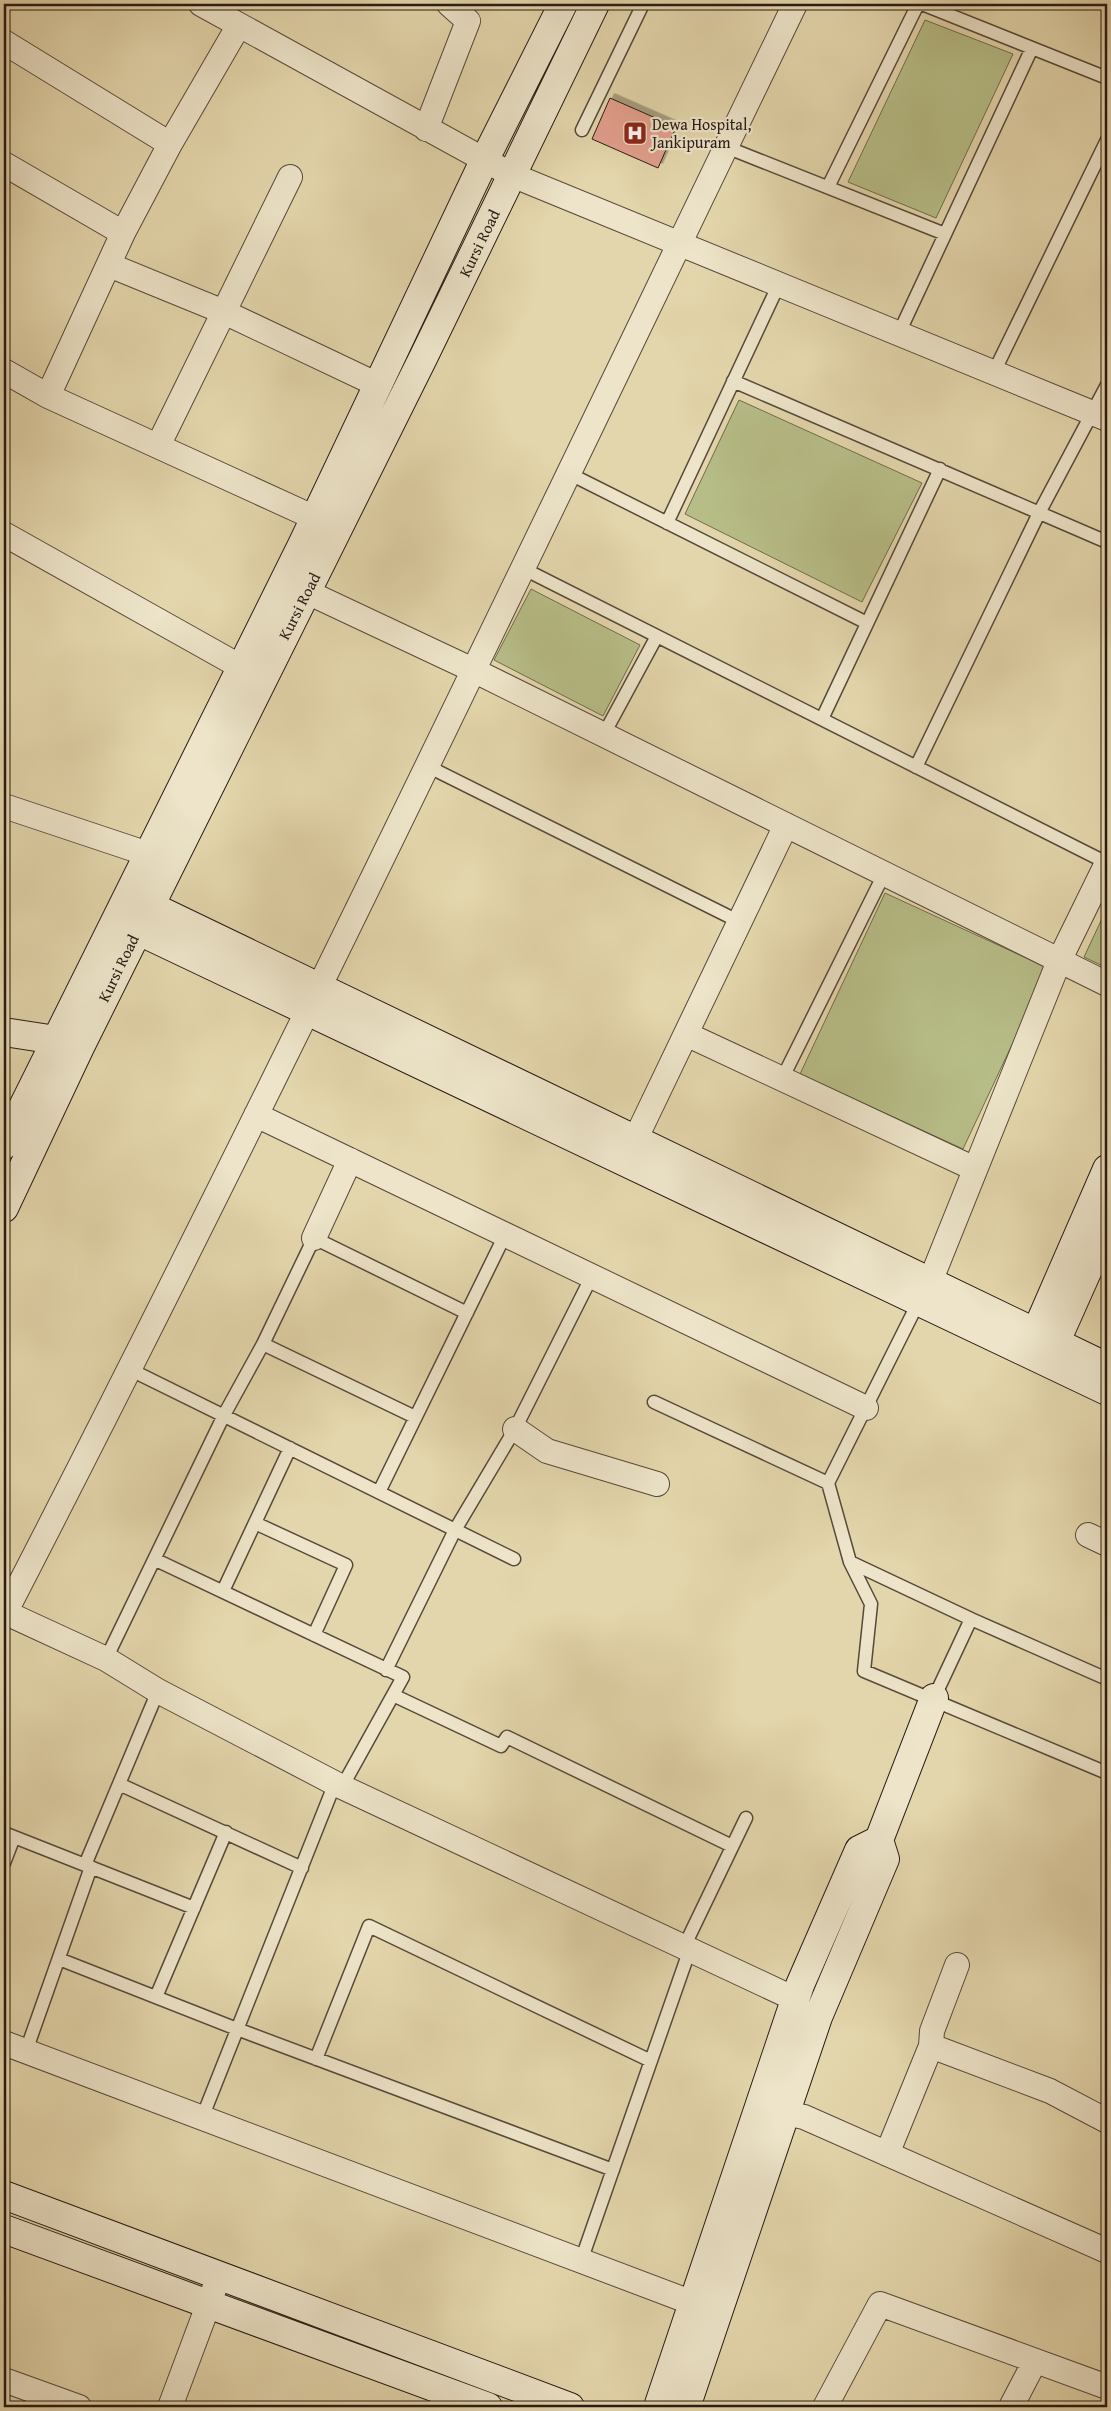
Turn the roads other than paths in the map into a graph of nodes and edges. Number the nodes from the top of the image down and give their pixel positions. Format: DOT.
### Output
graph roads {
  1 [pos="201,4"];
  2 [pos="449,4"];
  3 [pos="563,4"];
  4 [pos="595,4"];
  5 [pos="643,4"];
  6 [pos="795,4"];
  7 [pos="918,4"];
  8 [pos="922,4"];
  9 [pos="239,25"];
  10 [pos="4,42"];
  11 [pos="1032,48"];
  12 [pos="1107,78"];
  13 [pos="426,129"];
  14 [pos="582,130"];
  15 [pos="1107,140"];
  16 [pos="170,144"];
  17 [pos="726,147"];
  18 [pos="484,161"];
  19 [pos="4,164"];
  20 [pos="512,175"];
  21 [pos="290,177"];
  22 [pos="828,187"];
  23 [pos="124,232"];
  24 [pos="945,234"];
  25 [pos="680,243"];
  26 [pos="109,265"];
  27 [pos="779,284"];
  28 [pos="224,312"];
  29 [pos="898,333"];
  30 [pos="4,371"];
  31 [pos="994,372"];
  32 [pos="733,381"];
  33 [pos="378,385"];
  34 [pos="1107,385"];
  35 [pos="48,396"];
  36 [pos="1100,416"];
  37 [pos="158,446"];
  38 [pos="940,469"];
  39 [pos="568,473"];
  40 [pos="1039,513"];
  41 [pos="315,518"];
  42 [pos="667,523"];
  43 [pos="4,534"];
  44 [pos="1107,542"];
  45 [pos="522,568"];
  46 [pos="295,586"];
  47 [pos="867,624"];
  48 [pos="656,636"];
  49 [pos="241,667"];
  50 [pos="474,670"];
  51 [pos="822,719"];
  52 [pos="604,734"];
  53 [pos="427,766"];
  54 [pos="916,767"];
  55 [pos="4,806"];
  56 [pos="786,825"];
  57 [pos="148,854"];
  58 [pos="1107,863"];
  59 [pos="884,874"];
  60 [pos="139,900"];
  61 [pos="740,922"];
  62 [pos="126,925"];
  63 [pos="1059,961"];
  64 [pos="1107,984"];
  65 [pos="318,987"];
  66 [pos="306,1011"];
  67 [pos="4,1032"];
  68 [pos="686,1034"];
  69 [pos="56,1040"];
  70 [pos="782,1079"];
  71 [pos="256,1115"];
  72 [pos="635,1140"];
  73 [pos="4,1145"];
  74 [pos="350,1160"];
  75 [pos="975,1169"];
  76 [pos="1107,1169"];
  77 [pos="4,1208"];
  78 [pos="1107,1226"];
  79 [pos="505,1235"];
  80 [pos="314,1238"];
  81 [pos="592,1276"];
  82 [pos="924,1292"];
  83 [pos="466,1313"];
  84 [pos="263,1344"];
  85 [pos="1041,1348"];
  86 [pos="1107,1367"];
  87 [pos="131,1370"];
  88 [pos="1107,1391"];
  89 [pos="654,1402"];
  90 [pos="866,1408"];
  91 [pos="224,1415"];
  92 [pos="415,1416"];
  93 [pos="515,1429"];
  94 [pos="290,1448"];
  95 [pos="828,1483"];
  96 [pos="656,1484"];
  97 [pos="379,1492"];
  98 [pos="255,1523"];
  99 [pos="455,1530"];
  100 [pos="514,1559"];
  101 [pos="156,1560"];
  102 [pos="850,1562"];
  103 [pos="223,1591"];
  104 [pos="4,1613"];
  105 [pos="971,1619"];
  106 [pos="314,1635"];
  107 [pos="106,1659"];
  108 [pos="386,1670"];
  109 [pos="1107,1679"];
  110 [pos="158,1690"];
  111 [pos="393,1695"];
  112 [pos="934,1698"];
  113 [pos="1107,1772"];
  114 [pos="119,1784"];
  115 [pos="338,1785"];
  116 [pos="746,1818"];
  117 [pos="226,1832"];
  118 [pos="9,1835"];
  119 [pos="879,1840"];
  120 [pos="732,1846"];
  121 [pos="4,1863"];
  122 [pos="88,1866"];
  123 [pos="302,1868"];
  124 [pos="194,1908"];
  125 [pos="687,1948"];
  126 [pos="59,1958"];
  127 [pos="957,1965"];
  128 [pos="156,1997"];
  129 [pos="795,1999"];
  130 [pos="237,2029"];
  131 [pos="4,2043"];
  132 [pos="931,2046"];
  133 [pos="26,2052"];
  134 [pos="316,2059"];
  135 [pos="651,2061"];
  136 [pos="785,2112"];
  137 [pos="202,2118"];
  138 [pos="1107,2121"];
  139 [pos="888,2154"];
  140 [pos="613,2170"];
  141 [pos="4,2195"];
  142 [pos="4,2229"];
  143 [pos="1107,2251"];
  144 [pos="581,2261"];
  145 [pos="219,2276"];
  146 [pos="693,2303"];
  147 [pos="208,2304"];
  148 [pos="1035,2361"];
  149 [pos="4,2380"];
  150 [pos="1107,2387"];
  151 [pos="459,2402"];
  152 [pos="56,2403"];
  153 [pos="79,2407"];
  154 [pos="170,2407"];
  155 [pos="488,2407"];
  156 [pos="570,2407"];
  157 [pos="658,2407"];
  158 [pos="686,2407"];
  159 [pos="824,2407"];
  160 [pos="1011,2407"];
  1 -- 9 [label="street"];
  2 -- 13 [label="street"];
  3 -- 18 [label="street, Kursi Road"];
  4 -- 20 [label="street, Kursi Road"];
  5 -- 14 [label="lane"];
  6 -- 17 [label="street"];
  7 -- 22 [label="lane"];
  8 -- 11 [label="lane"];
  9 -- 13 [label="street"];
  9 -- 16 [label="street"];
  10 -- 16 [label="street"];
  11 -- 12 [label="lane"];
  11 -- 24 [label="lane"];
  13 -- 18 [label="street"];
  15 -- 31 [label="lane"];
  16 -- 23 [label="street"];
  17 -- 22 [label="lane"];
  17 -- 25 [label="street"];
  18 -- 20 [label="street"];
  18 -- 33 [label="street, Kursi Road"];
  19 -- 23 [label="street"];
  20 -- 25 [label="street"];
  20 -- 46 [label="street, Kursi Road"];
  21 -- 28 [label="street"];
  22 -- 24 [label="lane"];
  23 -- 26 [label="street"];
  24 -- 29 [label="lane"];
  25 -- 27 [label="street"];
  25 -- 39 [label="street"];
  26 -- 28 [label="street"];
  26 -- 35 [label="street"];
  27 -- 29 [label="street"];
  27 -- 32 [label="lane"];
  28 -- 33 [label="street"];
  28 -- 37 [label="street"];
  29 -- 31 [label="street"];
  30 -- 35 [label="street"];
  31 -- 36 [label="street"];
  32 -- 38 [label="lane"];
  32 -- 42 [label="lane"];
  33 -- 41 [label="street, Kursi Road"];
  34 -- 36 [label="lane"];
  35 -- 37 [label="street"];
  36 -- 40 [label="lane"];
  37 -- 41 [label="street"];
  38 -- 40 [label="lane"];
  38 -- 47 [label="lane"];
  39 -- 42 [label="lane"];
  39 -- 45 [label="street"];
  40 -- 44 [label="lane"];
  40 -- 54 [label="lane"];
  41 -- 46 [label="street, Kursi Road"];
  42 -- 47 [label="lane"];
  43 -- 49 [label="street"];
  45 -- 48 [label="lane"];
  45 -- 50 [label="street"];
  46 -- 49 [label="street, Kursi Road"];
  46 -- 50 [label="street"];
  46 -- 60 [label="street, Kursi Road"];
  47 -- 51 [label="lane"];
  48 -- 51 [label="lane"];
  48 -- 52 [label="lane"];
  49 -- 57 [label="street, Kursi Road"];
  50 -- 52 [label="street"];
  50 -- 53 [label="street"];
  51 -- 54 [label="lane"];
  52 -- 56 [label="street"];
  53 -- 61 [label="lane"];
  53 -- 65 [label="street"];
  54 -- 58 [label="lane"];
  55 -- 57 [label="street"];
  56 -- 59 [label="street"];
  56 -- 61 [label="street"];
  57 -- 60 [label="street, Kursi Road"];
  58 -- 63 [label="street"];
  59 -- 63 [label="street"];
  59 -- 70 [label="lane"];
  60 -- 62 [label="street, Kursi Road"];
  60 -- 65 [label="street"];
  61 -- 68 [label="street"];
  62 -- 66 [label="street"];
  62 -- 69 [label="street, Kursi Road"];
  62 -- 77 [label="street, Kursi Road"];
  63 -- 64 [label="street"];
  63 -- 75 [label="street"];
  65 -- 66 [label="street"];
  65 -- 72 [label="street"];
  66 -- 71 [label="street"];
  66 -- 82 [label="street"];
  67 -- 69 [label="street"];
  68 -- 70 [label="street"];
  68 -- 72 [label="street"];
  69 -- 73 [label="street, Kursi Road"];
  70 -- 75 [label="street"];
  71 -- 74 [label="street"];
  71 -- 87 [label="street"];
  72 -- 82 [label="street"];
  74 -- 79 [label="street"];
  74 -- 80 [label="street"];
  75 -- 82 [label="street"];
  76 -- 85 [label="street"];
  78 -- 85 [label="street"];
  79 -- 81 [label="street"];
  79 -- 83 [label="lane"];
  80 -- 83 [label="lane"];
  80 -- 84 [label="lane"];
  81 -- 90 [label="street"];
  81 -- 93 [label="lane"];
  82 -- 85 [label="street"];
  82 -- 90 [label="lane"];
  83 -- 92 [label="lane"];
  84 -- 91 [label="lane"];
  84 -- 92 [label="lane"];
  85 -- 86 [label="street"];
  85 -- 88 [label="street"];
  87 -- 91 [label="lane"];
  87 -- 104 [label="street"];
  89 -- 95 [label="lane"];
  90 -- 95 [label="lane"];
  91 -- 94 [label="lane"];
  91 -- 101 [label="lane"];
  92 -- 97 [label="lane"];
  93 -- 96 [label="street"];
  93 -- 99 [label="lane"];
  94 -- 97 [label="lane"];
  94 -- 98 [label="lane"];
  95 -- 102 [label="lane"];
  97 -- 99 [label="lane"];
  98 -- 103 [label="lane"];
  98 -- 106 [label="lane"];
  99 -- 100 [label="lane"];
  99 -- 108 [label="lane"];
  101 -- 103 [label="lane"];
  101 -- 107 [label="lane"];
  102 -- 105 [label="lane"];
  102 -- 112 [label="lane"];
  103 -- 106 [label="lane"];
  104 -- 107 [label="street"];
  105 -- 109 [label="lane"];
  105 -- 112 [label="lane"];
  106 -- 108 [label="lane"];
  107 -- 110 [label="street"];
  108 -- 111 [label="lane"];
  110 -- 114 [label="lane"];
  110 -- 115 [label="street"];
  111 -- 115 [label="lane"];
  111 -- 120 [label="lane"];
  112 -- 113 [label="lane"];
  112 -- 119 [label="street"];
  114 -- 117 [label="lane"];
  114 -- 122 [label="lane"];
  115 -- 123 [label="lane"];
  115 -- 125 [label="street"];
  116 -- 120 [label="lane"];
  117 -- 123 [label="lane"];
  117 -- 124 [label="lane"];
  118 -- 121 [label="lane"];
  118 -- 122 [label="lane"];
  119 -- 129 [label="street"];
  119 -- 136 [label="street"];
  120 -- 125 [label="lane"];
  122 -- 124 [label="lane"];
  122 -- 126 [label="lane"];
  123 -- 130 [label="lane"];
  124 -- 128 [label="lane"];
  125 -- 129 [label="street"];
  125 -- 135 [label="lane"];
  126 -- 128 [label="lane"];
  126 -- 133 [label="lane"];
  127 -- 132 [label="street"];
  128 -- 130 [label="lane"];
  129 -- 146 [label="street"];
  130 -- 134 [label="lane"];
  130 -- 137 [label="lane"];
  131 -- 133 [label="street"];
  132 -- 138 [label="street"];
  132 -- 139 [label="street"];
  133 -- 137 [label="street"];
  134 -- 135 [label="lane"];
  134 -- 140 [label="lane"];
  135 -- 140 [label="lane"];
  136 -- 139 [label="street"];
  136 -- 158 [label="street"];
  137 -- 144 [label="street"];
  139 -- 143 [label="street"];
  140 -- 144 [label="lane"];
  141 -- 145 [label="street"];
  142 -- 147 [label="street"];
  144 -- 146 [label="street"];
  145 -- 147 [label="street"];
  145 -- 156 [label="street"];
  146 -- 157 [label="street"];
  147 -- 151 [label="street"];
  147 -- 154 [label="street"];
  148 -- 150 [label="street"];
  148 -- 159 [label="street"];
  148 -- 160 [label="street"];
  149 -- 152 [label="street"];
  151 -- 155 [label="street"];
  152 -- 153 [label="street"];
}
